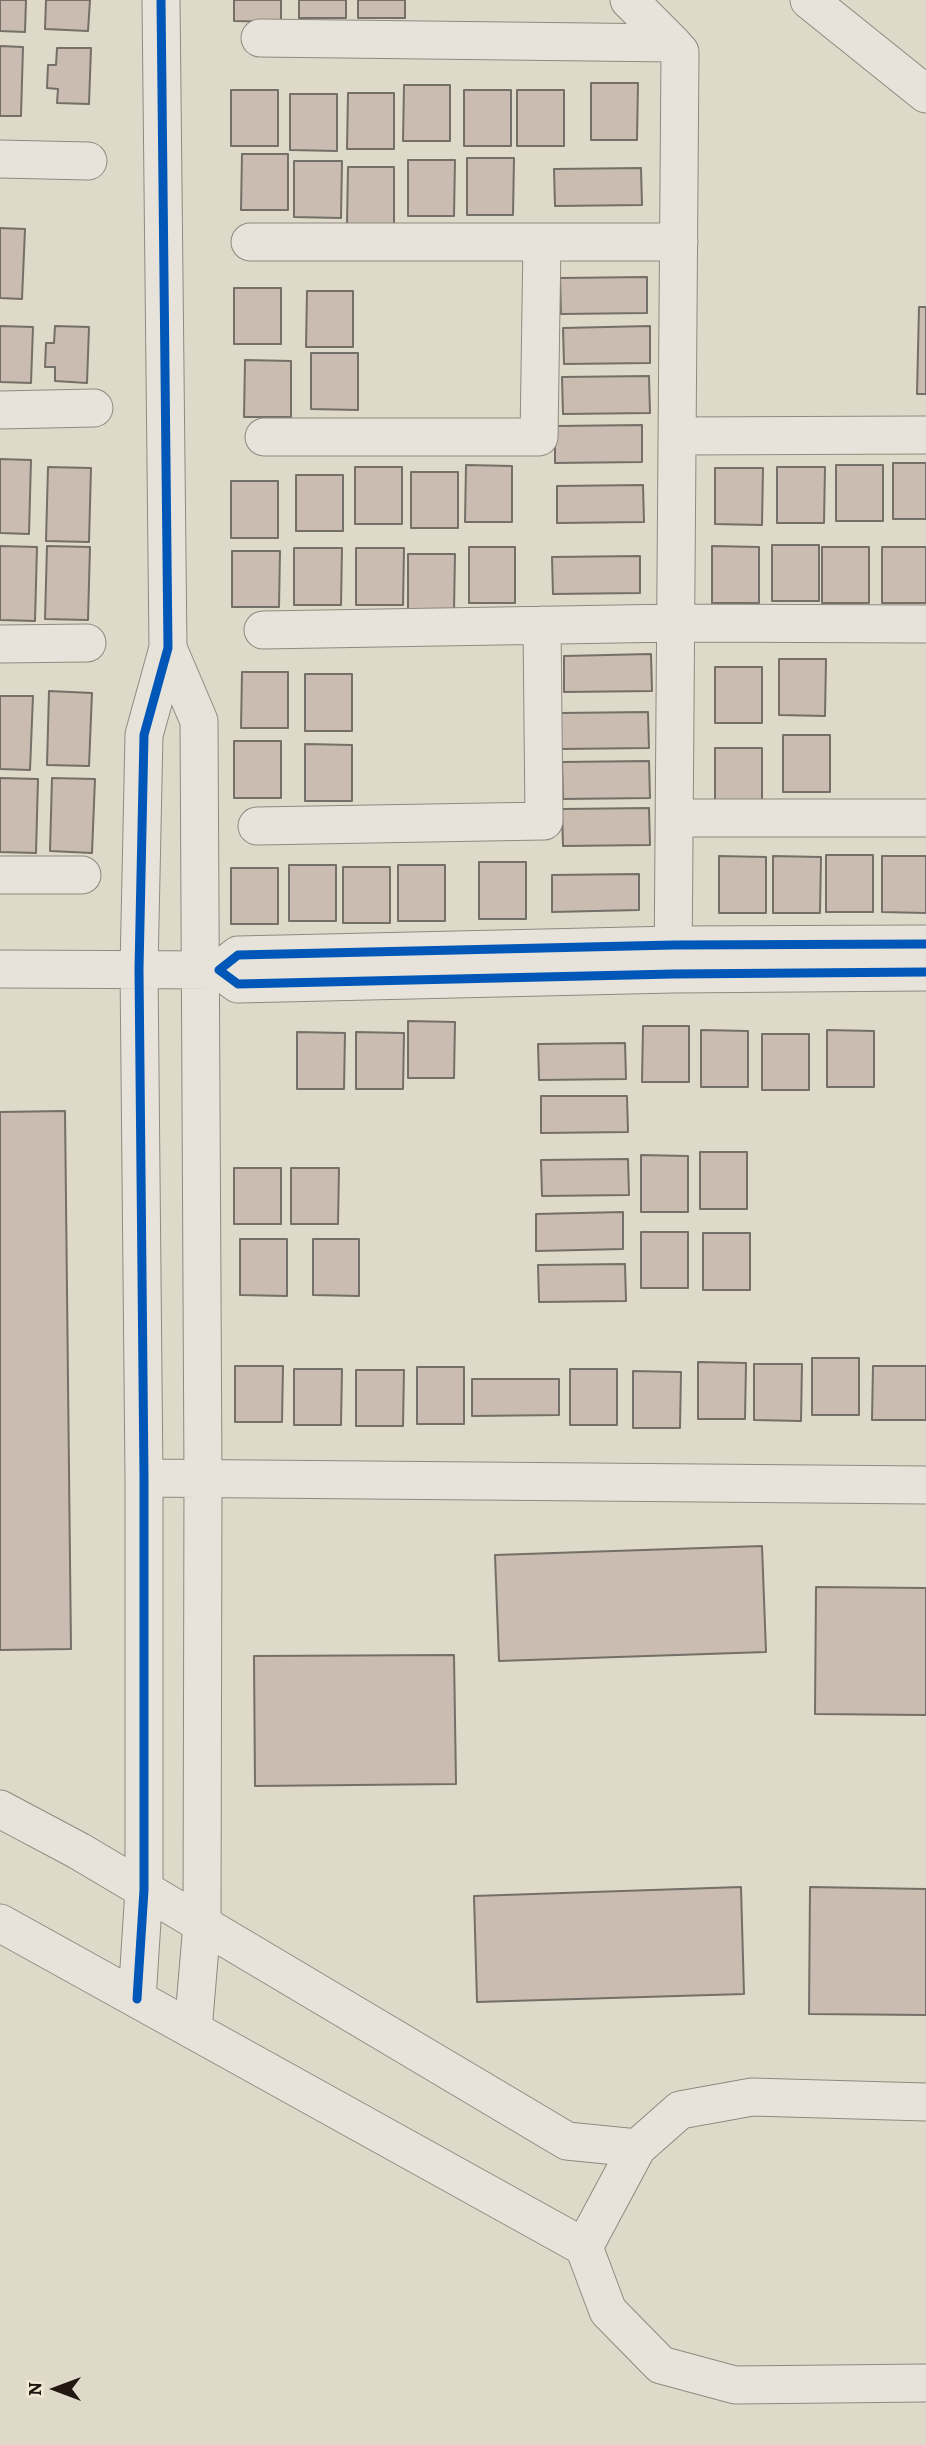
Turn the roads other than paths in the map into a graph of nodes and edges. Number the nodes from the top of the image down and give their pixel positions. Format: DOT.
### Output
graph roads {
  1 [pos="161,0"];
  2 [pos="629,0"];
  3 [pos="809,0"];
  4 [pos="260,38"];
  5 [pos="672,43"];
  6 [pos="926,94"];
  7 [pos="0,159"];
  8 [pos="88,161"];
  9 [pos="250,242"];
  10 [pos="542,242"];
  11 [pos="679,242"];
  12 [pos="94,408"];
  13 [pos="0,410"];
  14 [pos="926,435"];
  15 [pos="678,436"];
  16 [pos="264,437"];
  17 [pos="676,623"];
  18 [pos="926,624"];
  19 [pos="542,625"];
  20 [pos="263,630"];
  21 [pos="87,643"];
  22 [pos="0,644"];
  23 [pos="168,648"];
  24 [pos="675,818"];
  25 [pos="926,818"];
  26 [pos="257,826"];
  27 [pos="0,875"];
  28 [pos="82,875"];
  29 [pos="926,944"];
  30 [pos="673,959"];
  31 [pos="0,969"];
  32 [pos="139,969"];
  33 [pos="210,970"];
  34 [pos="926,972"];
  35 [pos="144,1478"];
  36 [pos="204,1478"];
  37 [pos="926,1485"];
  38 [pos="0,1809"];
  39 [pos="144,1890"];
  40 [pos="0,1923"];
  41 [pos="202,1924"];
  42 [pos="137,1999"];
  43 [pos="193,2030"];
  44 [pos="926,2102"];
  45 [pos="637,2148"];
  46 [pos="584,2247"];
  47 [pos="926,2383"];
  1 -- 23 [label="street"];
  2 -- 5 [label="street"];
  3 -- 6 [label="street"];
  4 -- 5 [label="street"];
  5 -- 11 [label="street"];
  7 -- 8 [label="street"];
  9 -- 10 [label="street"];
  10 -- 11 [label="street"];
  10 -- 16 [label="street"];
  11 -- 15 [label="street"];
  12 -- 13 [label="street"];
  14 -- 15 [label="street"];
  15 -- 17 [label="street"];
  17 -- 18 [label="street"];
  17 -- 19 [label="street"];
  17 -- 24 [label="street"];
  19 -- 20 [label="street"];
  19 -- 26 [label="street"];
  21 -- 22 [label="street"];
  23 -- 32 [label="street"];
  23 -- 33 [label="street"];
  24 -- 25 [label="street"];
  24 -- 30 [label="street"];
  27 -- 28 [label="street"];
  29 -- 30 [label="street"];
  30 -- 33 [label="street"];
  30 -- 34 [label="street"];
  31 -- 32 [label="street"];
  32 -- 33 [label="street"];
  32 -- 35 [label="street"];
  33 -- 36 [label="street"];
  35 -- 36 [label="street"];
  35 -- 39 [label="street"];
  36 -- 37 [label="street"];
  36 -- 41 [label="street"];
  38 -- 39 [label="street"];
  39 -- 41 [label="street"];
  39 -- 42 [label="street"];
  40 -- 42 [label="street"];
  41 -- 43 [label="street"];
  41 -- 45 [label="street"];
  42 -- 43 [label="street"];
  43 -- 46 [label="street"];
  44 -- 45 [label="street"];
  45 -- 46 [label="street"];
  46 -- 47 [label="street"];
}
